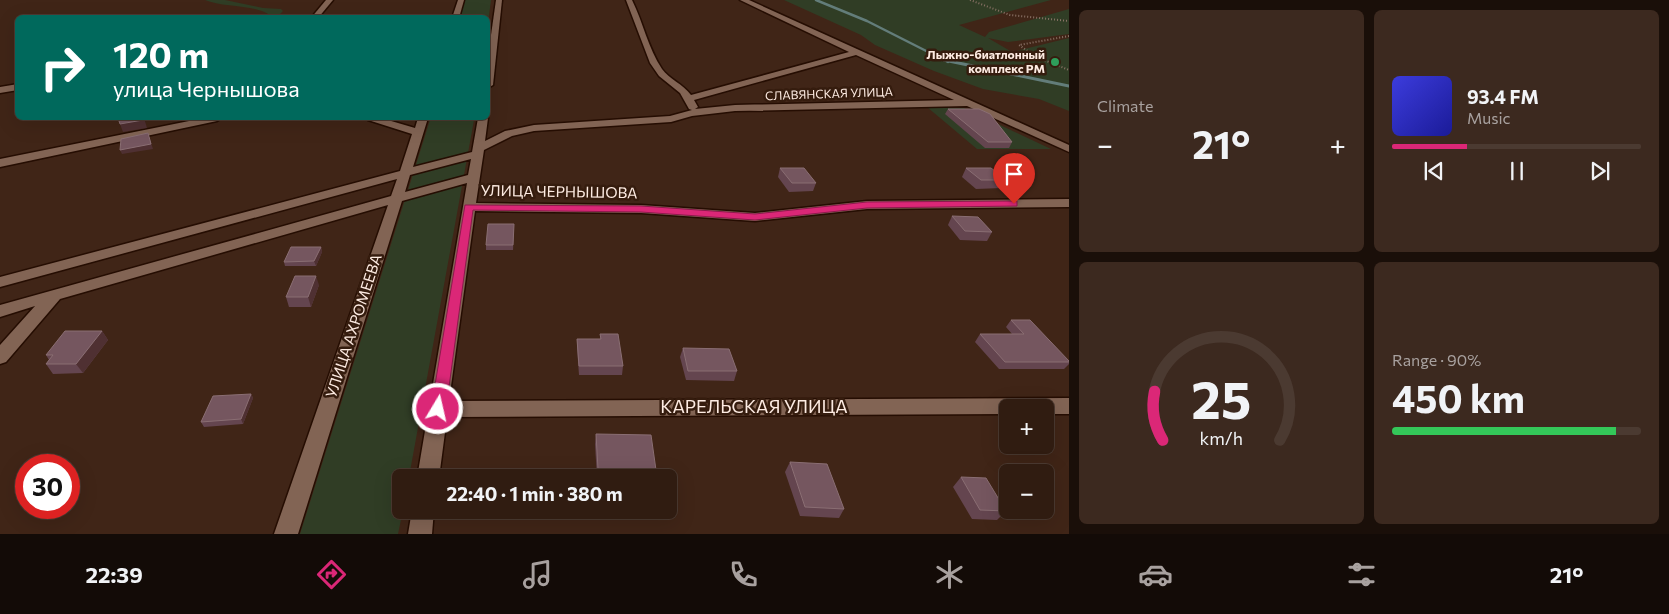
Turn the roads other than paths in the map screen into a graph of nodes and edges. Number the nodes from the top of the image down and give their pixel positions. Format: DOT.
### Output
graph roads {
  1 [pos="330,0"];
  2 [pos="461,0"];
  3 [pos="499,0"];
  4 [pos="629,0"];
  5 [pos="743,0"];
  6 [pos="317,15"];
  7 [pos="456,15"];
  8 [pos="858,52"];
  9 [pos="490,70"];
  10 [pos="15,88"];
  11 [pos="0,90"];
  12 [pos="690,98"];
  13 [pos="967,103"];
  14 [pos="691,113"];
  15 [pos="206,120"];
  16 [pos="386,120"];
  17 [pos="483,120"];
  18 [pos="420,125"];
  19 [pos="1069,149"];
  20 [pos="478,151"];
  21 [pos="0,163"];
  22 [pos="404,173"];
  23 [pos="473,177"];
  24 [pos="396,198"];
  25 [pos="1069,203"];
  26 [pos="468,207"];
  27 [pos="0,282"];
  28 [pos="54,296"];
  29 [pos="0,311"];
  30 [pos="0,356"];
  31 [pos="1069,406"];
  32 [pos="438,409"];
  33 [pos="429,469"];
  34 [pos="422,519"];
  35 [pos="286,534"];
  36 [pos="420,534"];
  1 -- 6 [label="street"];
  2 -- 7 [label="street"];
  3 -- 9 [label="street"];
  4 -- 12 [label="street"];
  5 -- 8 [label="street"];
  8 -- 12 [label="street"];
  8 -- 13 [label="street"];
  10 -- 11 [label="street"];
  12 -- 14 [label="street"];
  13 -- 14 [label="street, СЛАВЯНСКАЯ УЛИЦА"];
  13 -- 19 [label="street"];
  14 -- 20 [label="street, СЛАВЯНСКАЯ УЛИЦА"];
  15 -- 21 [label="street"];
  16 -- 18 [label="street"];
  17 -- 20 [label="street"];
  18 -- 22 [label="street, УЛИЦА АХРОМЕЕВА"];
  20 -- 22 [label="street, СЛАВЯНСКАЯ УЛИЦА"];
  20 -- 23 [label="street"];
  22 -- 24 [label="street, УЛИЦА АХРОМЕЕВА"];
  22 -- 27 [label="street, СЛАВЯНСКАЯ УЛИЦА"];
  23 -- 24 [label="street"];
  23 -- 26 [label="street"];
  24 -- 28 [label="street"];
  24 -- 35 [label="street, УЛИЦА АХРОМЕЕВА"];
  25 -- 26 [label="street, УЛИЦА ЧЕРНЫШОВА"];
  26 -- 32 [label="street"];
  28 -- 29 [label="street"];
  28 -- 30 [label="street"];
  31 -- 32 [label="street, КАРЕЛЬСКАЯ УЛИЦА"];
  32 -- 33 [label="street"];
  34 -- 36 [label="street"];
}
